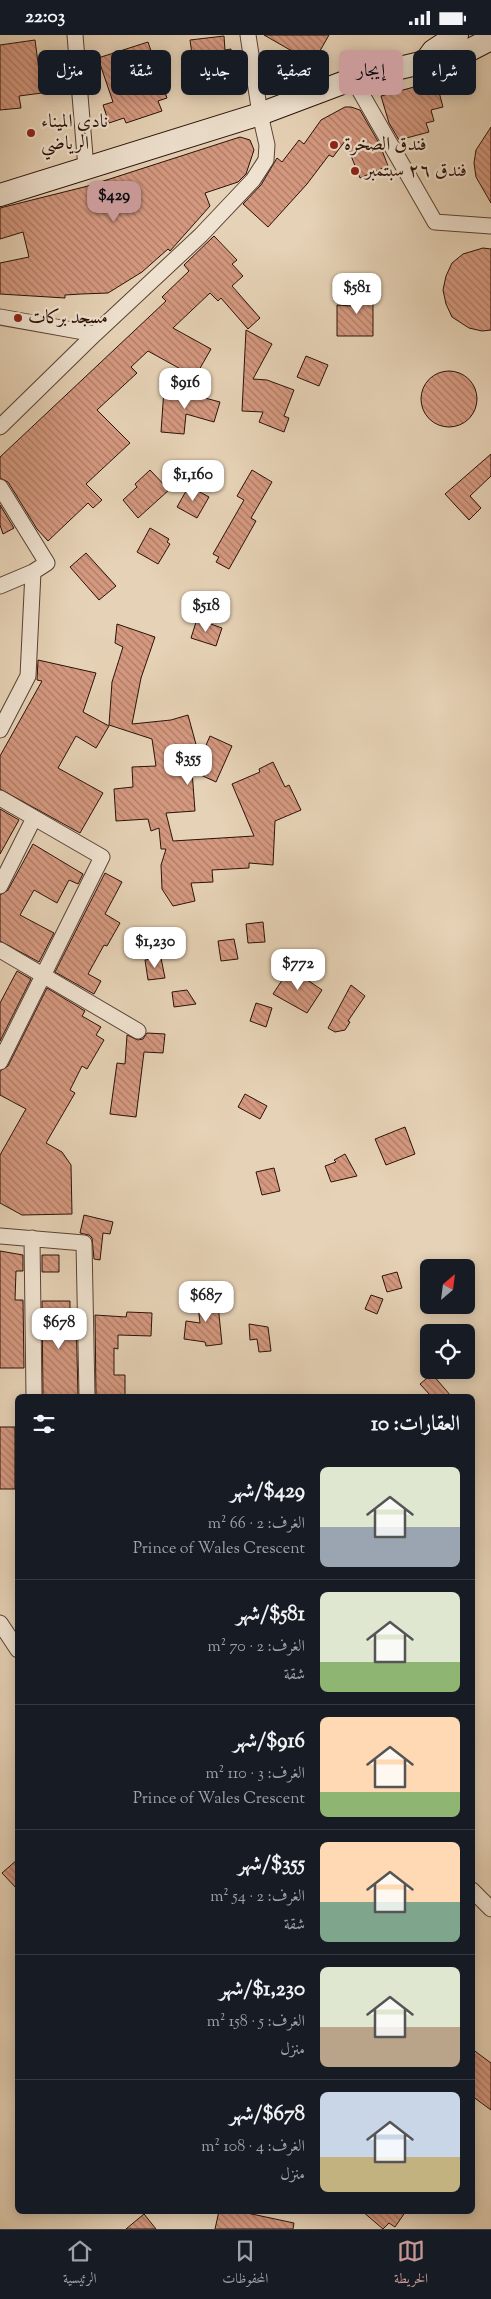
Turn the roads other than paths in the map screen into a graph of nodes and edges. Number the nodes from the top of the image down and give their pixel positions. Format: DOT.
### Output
graph roads {
  1 [pos="76,35"];
  2 [pos="248,35"];
  3 [pos="458,35"];
  4 [pos="491,39"];
  5 [pos="435,50"];
  6 [pos="470,50"];
  7 [pos="339,84"];
  8 [pos="362,95"];
  9 [pos="260,114"];
  10 [pos="86,167"];
  11 [pos="0,195"];
  12 [pos="491,226"];
  13 [pos="0,317"];
  14 [pos="95,334"];
  15 [pos="0,427"];
  16 [pos="0,487"];
  17 [pos="33,572"];
  18 [pos="0,586"];
  19 [pos="0,730"];
  20 [pos="0,798"];
  21 [pos="34,818"];
  22 [pos="0,886"];
  23 [pos="0,950"];
  24 [pos="43,976"];
  25 [pos="138,1031"];
  26 [pos="0,1062"];
  27 [pos="0,1236"];
  28 [pos="32,1238"];
  29 [pos="34,1394"];
  30 [pos="87,1394"];
  31 [pos="0,1623"];
  32 [pos="15,1645"];
  33 [pos="475,1893"];
  34 [pos="491,1909"];
  1 -- 10 [label="street"];
  2 -- 9 [label="street"];
  3 -- 5 [label="main road"];
  4 -- 6 [label="main road"];
  7 -- 9 [label="main road"];
  8 -- 12 [label="street"];
  9 -- 10 [label="main road"];
  9 -- 14 [label="street"];
  10 -- 11 [label="main road"];
  13 -- 14 [label="street"];
  14 -- 15 [label="street"];
  16 -- 17 [label="street"];
  17 -- 18 [label="street"];
  17 -- 19 [label="street"];
  20 -- 21 [label="street"];
  21 -- 22 [label="street"];
  21 -- 24 [label="street"];
  23 -- 24 [label="street"];
  24 -- 25 [label="street"];
  24 -- 26 [label="street"];
  27 -- 28 [label="street"];
  28 -- 29 [label="street"];
  28 -- 30 [label="street"];
  31 -- 32 [label="street"];
  33 -- 34 [label="street"];
}
